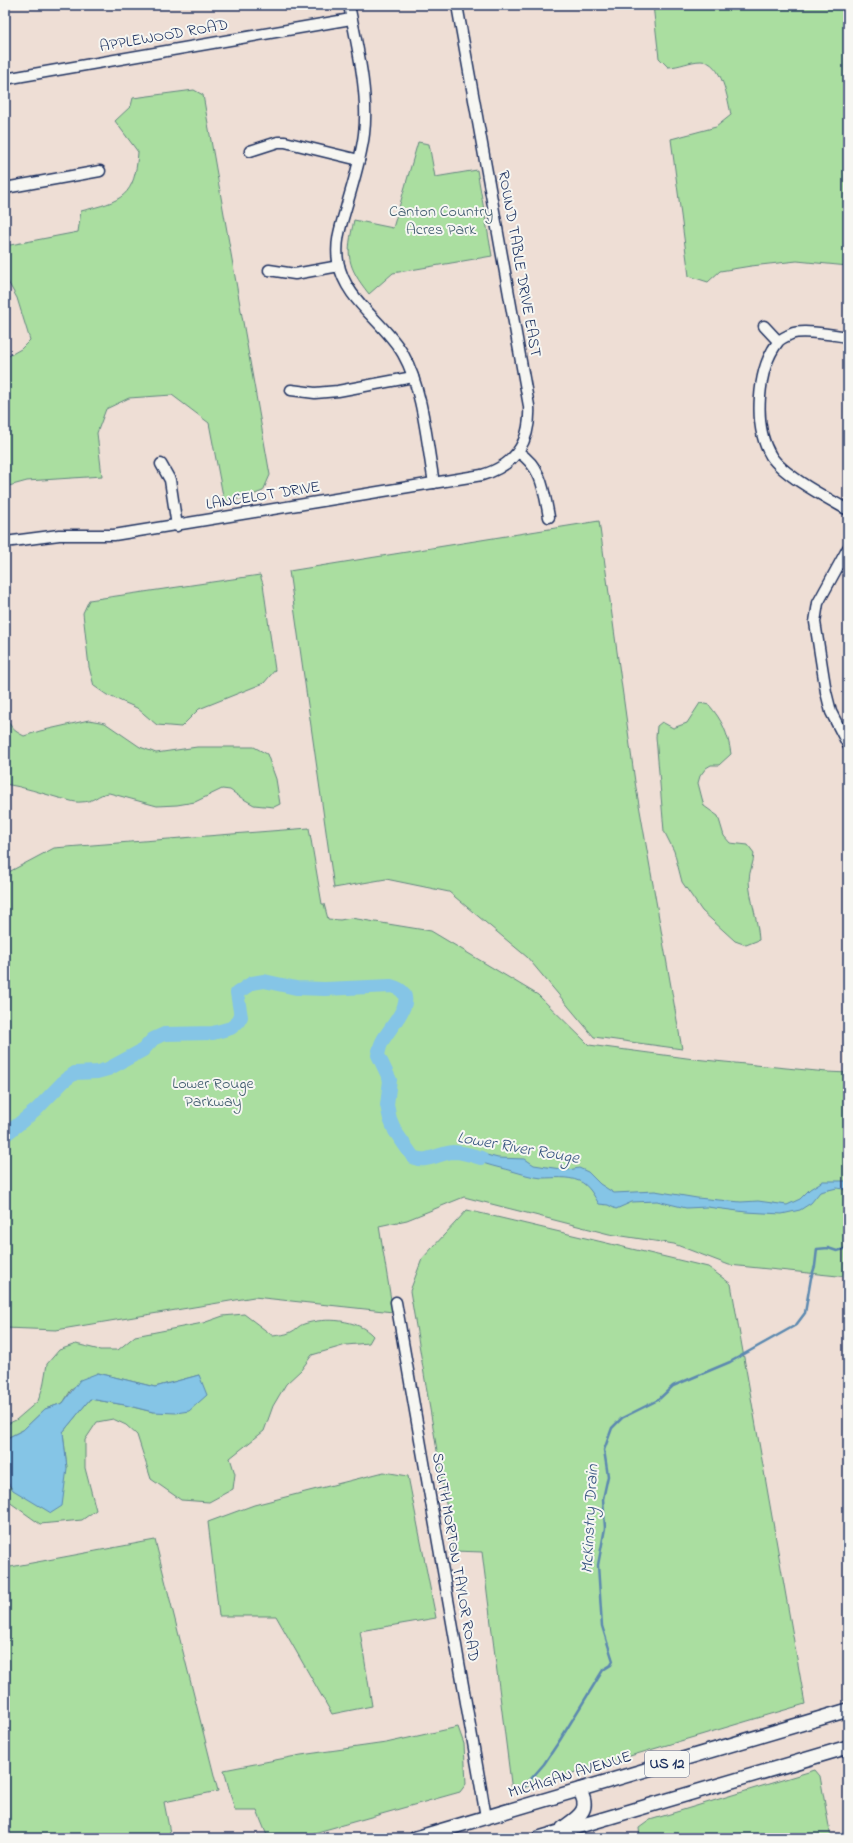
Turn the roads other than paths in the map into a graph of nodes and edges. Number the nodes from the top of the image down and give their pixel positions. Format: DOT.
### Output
graph roads {
  1 [pos="349,5"];
  2 [pos="457,5"];
  3 [pos="351,19"];
  4 [pos="5,79"];
  5 [pos="250,151"];
  6 [pos="359,160"];
  7 [pos="100,171"];
  8 [pos="5,188"];
  9 [pos="339,266"];
  10 [pos="269,270"];
  11 [pos="764,326"];
  12 [pos="848,338"];
  13 [pos="778,341"];
  14 [pos="413,377"];
  15 [pos="291,390"];
  16 [pos="518,452"];
  17 [pos="161,464"];
  18 [pos="434,483"];
  19 [pos="848,510"];
  20 [pos="549,517"];
  21 [pos="177,526"];
  22 [pos="5,542"];
  23 [pos="848,548"];
  24 [pos="848,745"];
  25 [pos="396,1302"];
  26 [pos="848,1710"];
  27 [pos="848,1747"];
  28 [pos="579,1790"];
  29 [pos="486,1817"];
  30 [pos="558,1832"];
  31 [pos="416,1838"];
  32 [pos="539,1838"];
  1 -- 3 [label="street"];
  2 -- 16 [label="street, ROUND TABLE DRIVE EAST"];
  3 -- 4 [label="street, APPLEWOOD ROAD"];
  3 -- 6 [label="street"];
  5 -- 6 [label="street"];
  6 -- 9 [label="street"];
  7 -- 8 [label="street"];
  9 -- 10 [label="street"];
  9 -- 14 [label="street"];
  11 -- 13 [label="street"];
  12 -- 13 [label="street"];
  13 -- 19 [label="street"];
  14 -- 15 [label="street"];
  14 -- 18 [label="street"];
  16 -- 18 [label="street, LANCELOT DRIVE"];
  16 -- 20 [label="street"];
  17 -- 21 [label="street"];
  18 -- 21 [label="street, LANCELOT DRIVE"];
  21 -- 22 [label="street, LANCELOT DRIVE"];
  23 -- 24 [label="street"];
  25 -- 29 [label="street, SOUTH MORTON TAYLOR ROAD"];
  26 -- 28 [label="main road, MICHIGAN AVENUE / US 12"];
  27 -- 30 [label="main road, US 12"];
  28 -- 29 [label="main road, MICHIGAN AVENUE / US 12"];
  28 -- 30 [label="main road"];
  29 -- 31 [label="main road, MICHIGAN AVENUE / US 12"];
  30 -- 32 [label="main road, US 12"];
}
